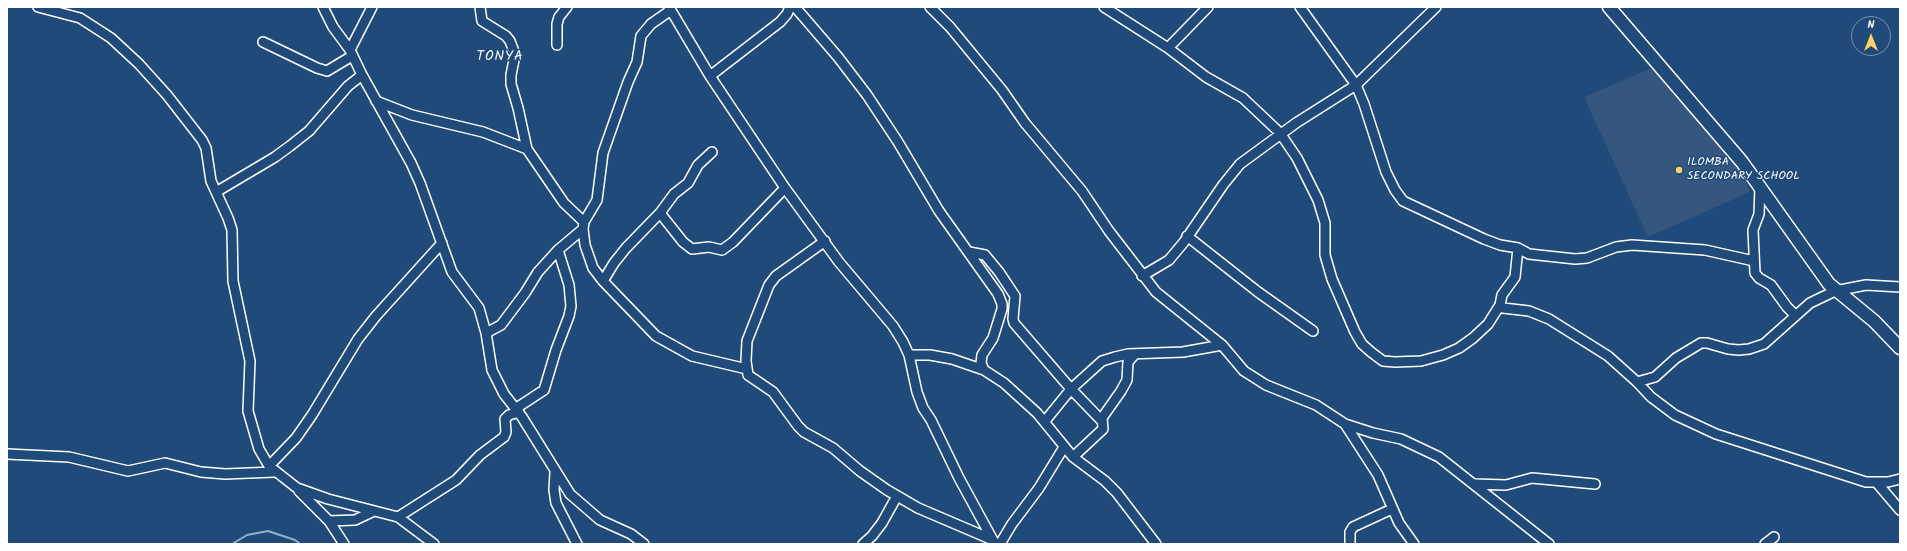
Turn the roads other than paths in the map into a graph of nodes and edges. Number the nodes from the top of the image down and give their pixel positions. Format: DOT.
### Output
graph roads {
  1 [pos="38,7"];
  2 [pos="323,7"];
  3 [pos="372,7"];
  4 [pos="480,7"];
  5 [pos="567,7"];
  6 [pos="790,7"];
  7 [pos="795,7"];
  8 [pos="930,7"];
  9 [pos="1104,7"];
  10 [pos="1208,7"];
  11 [pos="1300,7"];
  12 [pos="1436,7"];
  13 [pos="1609,7"];
  14 [pos="670,8"];
  15 [pos="264,42"];
  16 [pos="557,45"];
  17 [pos="1168,48"];
  18 [pos="351,53"];
  19 [pos="362,75"];
  20 [pos="710,76"];
  21 [pos="1356,85"];
  22 [pos="376,101"];
  23 [pos="1280,133"];
  24 [pos="527,149"];
  25 [pos="712,152"];
  26 [pos="1760,187"];
  27 [pos="785,188"];
  28 [pos="216,192"];
  29 [pos="660,213"];
  30 [pos="583,225"];
  31 [pos="1188,236"];
  32 [pos="825,241"];
  33 [pos="442,243"];
  34 [pos="1518,248"];
  35 [pos="558,250"];
  36 [pos="969,252"];
  37 [pos="1754,260"];
  38 [pos="1142,276"];
  39 [pos="603,281"];
  40 [pos="1900,287"];
  41 [pos="1835,291"];
  42 [pos="1500,305"];
  43 [pos="1796,315"];
  44 [pos="1314,330"];
  45 [pos="486,333"];
  46 [pos="1222,345"];
  47 [pos="1900,348"];
  48 [pos="1135,354"];
  49 [pos="908,355"];
  50 [pos="747,369"];
  51 [pos="984,370"];
  52 [pos="1637,382"];
  53 [pos="1071,389"];
  54 [pos="517,410"];
  55 [pos="1044,421"];
  56 [pos="1102,421"];
  57 [pos="1345,424"];
  58 [pos="1064,447"];
  59 [pos="7,454"];
  60 [pos="1073,457"];
  61 [pos="272,469"];
  62 [pos="555,472"];
  63 [pos="1900,479"];
  64 [pos="1876,483"];
  65 [pos="1474,484"];
  66 [pos="1595,484"];
  67 [pos="297,488"];
  68 [pos="897,496"];
  69 [pos="1392,509"];
  70 [pos="1900,510"];
  71 [pos="372,512"];
  72 [pos="398,517"];
  73 [pos="329,521"];
  74 [pos="1774,537"];
  75 [pos="996,543"];
  76 [pos="344,544"];
  77 [pos="434,544"];
  78 [pos="577,544"];
  79 [pos="644,544"];
  80 [pos="863,544"];
  81 [pos="1156,544"];
  82 [pos="1350,544"];
  83 [pos="1414,544"];
  84 [pos="1549,544"];
  85 [pos="1765,544"];
  1 -- 28 [label="street"];
  2 -- 18 [label="street"];
  3 -- 18 [label="street"];
  4 -- 24 [label="street"];
  5 -- 16 [label="street"];
  6 -- 20 [label="street"];
  7 -- 36 [label="street"];
  8 -- 38 [label="street"];
  9 -- 17 [label="street"];
  10 -- 17 [label="street"];
  11 -- 21 [label="street"];
  12 -- 21 [label="street"];
  13 -- 26 [label="street"];
  14 -- 20 [label="street"];
  14 -- 30 [label="street"];
  15 -- 18 [label="street"];
  17 -- 23 [label="street"];
  18 -- 19 [label="street"];
  19 -- 22 [label="street"];
  19 -- 28 [label="street"];
  20 -- 27 [label="street"];
  21 -- 23 [label="street"];
  21 -- 34 [label="street"];
  22 -- 24 [label="street"];
  22 -- 33 [label="street"];
  23 -- 31 [label="street"];
  23 -- 42 [label="street"];
  24 -- 30 [label="street"];
  25 -- 29 [label="street"];
  26 -- 37 [label="street"];
  26 -- 41 [label="street"];
  27 -- 29 [label="street"];
  27 -- 32 [label="street"];
  28 -- 61 [label="street"];
  29 -- 39 [label="street"];
  30 -- 35 [label="street"];
  30 -- 39 [label="street"];
  31 -- 38 [label="street"];
  31 -- 44 [label="street"];
  32 -- 49 [label="street"];
  32 -- 50 [label="street"];
  33 -- 45 [label="street"];
  33 -- 61 [label="street"];
  34 -- 37 [label="street"];
  34 -- 42 [label="street"];
  35 -- 45 [label="street"];
  35 -- 54 [label="street"];
  36 -- 51 [label="street"];
  36 -- 53 [label="street"];
  37 -- 43 [label="street"];
  38 -- 46 [label="street"];
  39 -- 50 [label="street"];
  40 -- 41 [label="street"];
  41 -- 43 [label="street"];
  41 -- 47 [label="street"];
  42 -- 52 [label="street"];
  43 -- 52 [label="street"];
  45 -- 54 [label="street"];
  46 -- 48 [label="street"];
  46 -- 57 [label="street"];
  48 -- 53 [label="street"];
  48 -- 56 [label="street"];
  49 -- 51 [label="street"];
  49 -- 75 [label="street"];
  50 -- 68 [label="street"];
  51 -- 55 [label="street"];
  52 -- 64 [label="street"];
  53 -- 55 [label="street"];
  53 -- 56 [label="street"];
  54 -- 62 [label="street"];
  54 -- 72 [label="street"];
  55 -- 58 [label="street"];
  56 -- 60 [label="street"];
  57 -- 65 [label="street"];
  57 -- 69 [label="street"];
  58 -- 60 [label="street"];
  58 -- 75 [label="street"];
  59 -- 61 [label="street"];
  60 -- 81 [label="street"];
  61 -- 67 [label="street"];
  62 -- 78 [label="street"];
  62 -- 79 [label="street"];
  63 -- 64 [label="street"];
  64 -- 70 [label="street"];
  65 -- 66 [label="street"];
  65 -- 84 [label="street"];
  67 -- 71 [label="street"];
  67 -- 73 [label="street"];
  68 -- 75 [label="street"];
  68 -- 80 [label="street"];
  69 -- 82 [label="street"];
  69 -- 83 [label="street"];
  71 -- 72 [label="street"];
  71 -- 73 [label="street"];
  72 -- 77 [label="street"];
  73 -- 76 [label="street"];
  74 -- 85 [label="street"];
}
